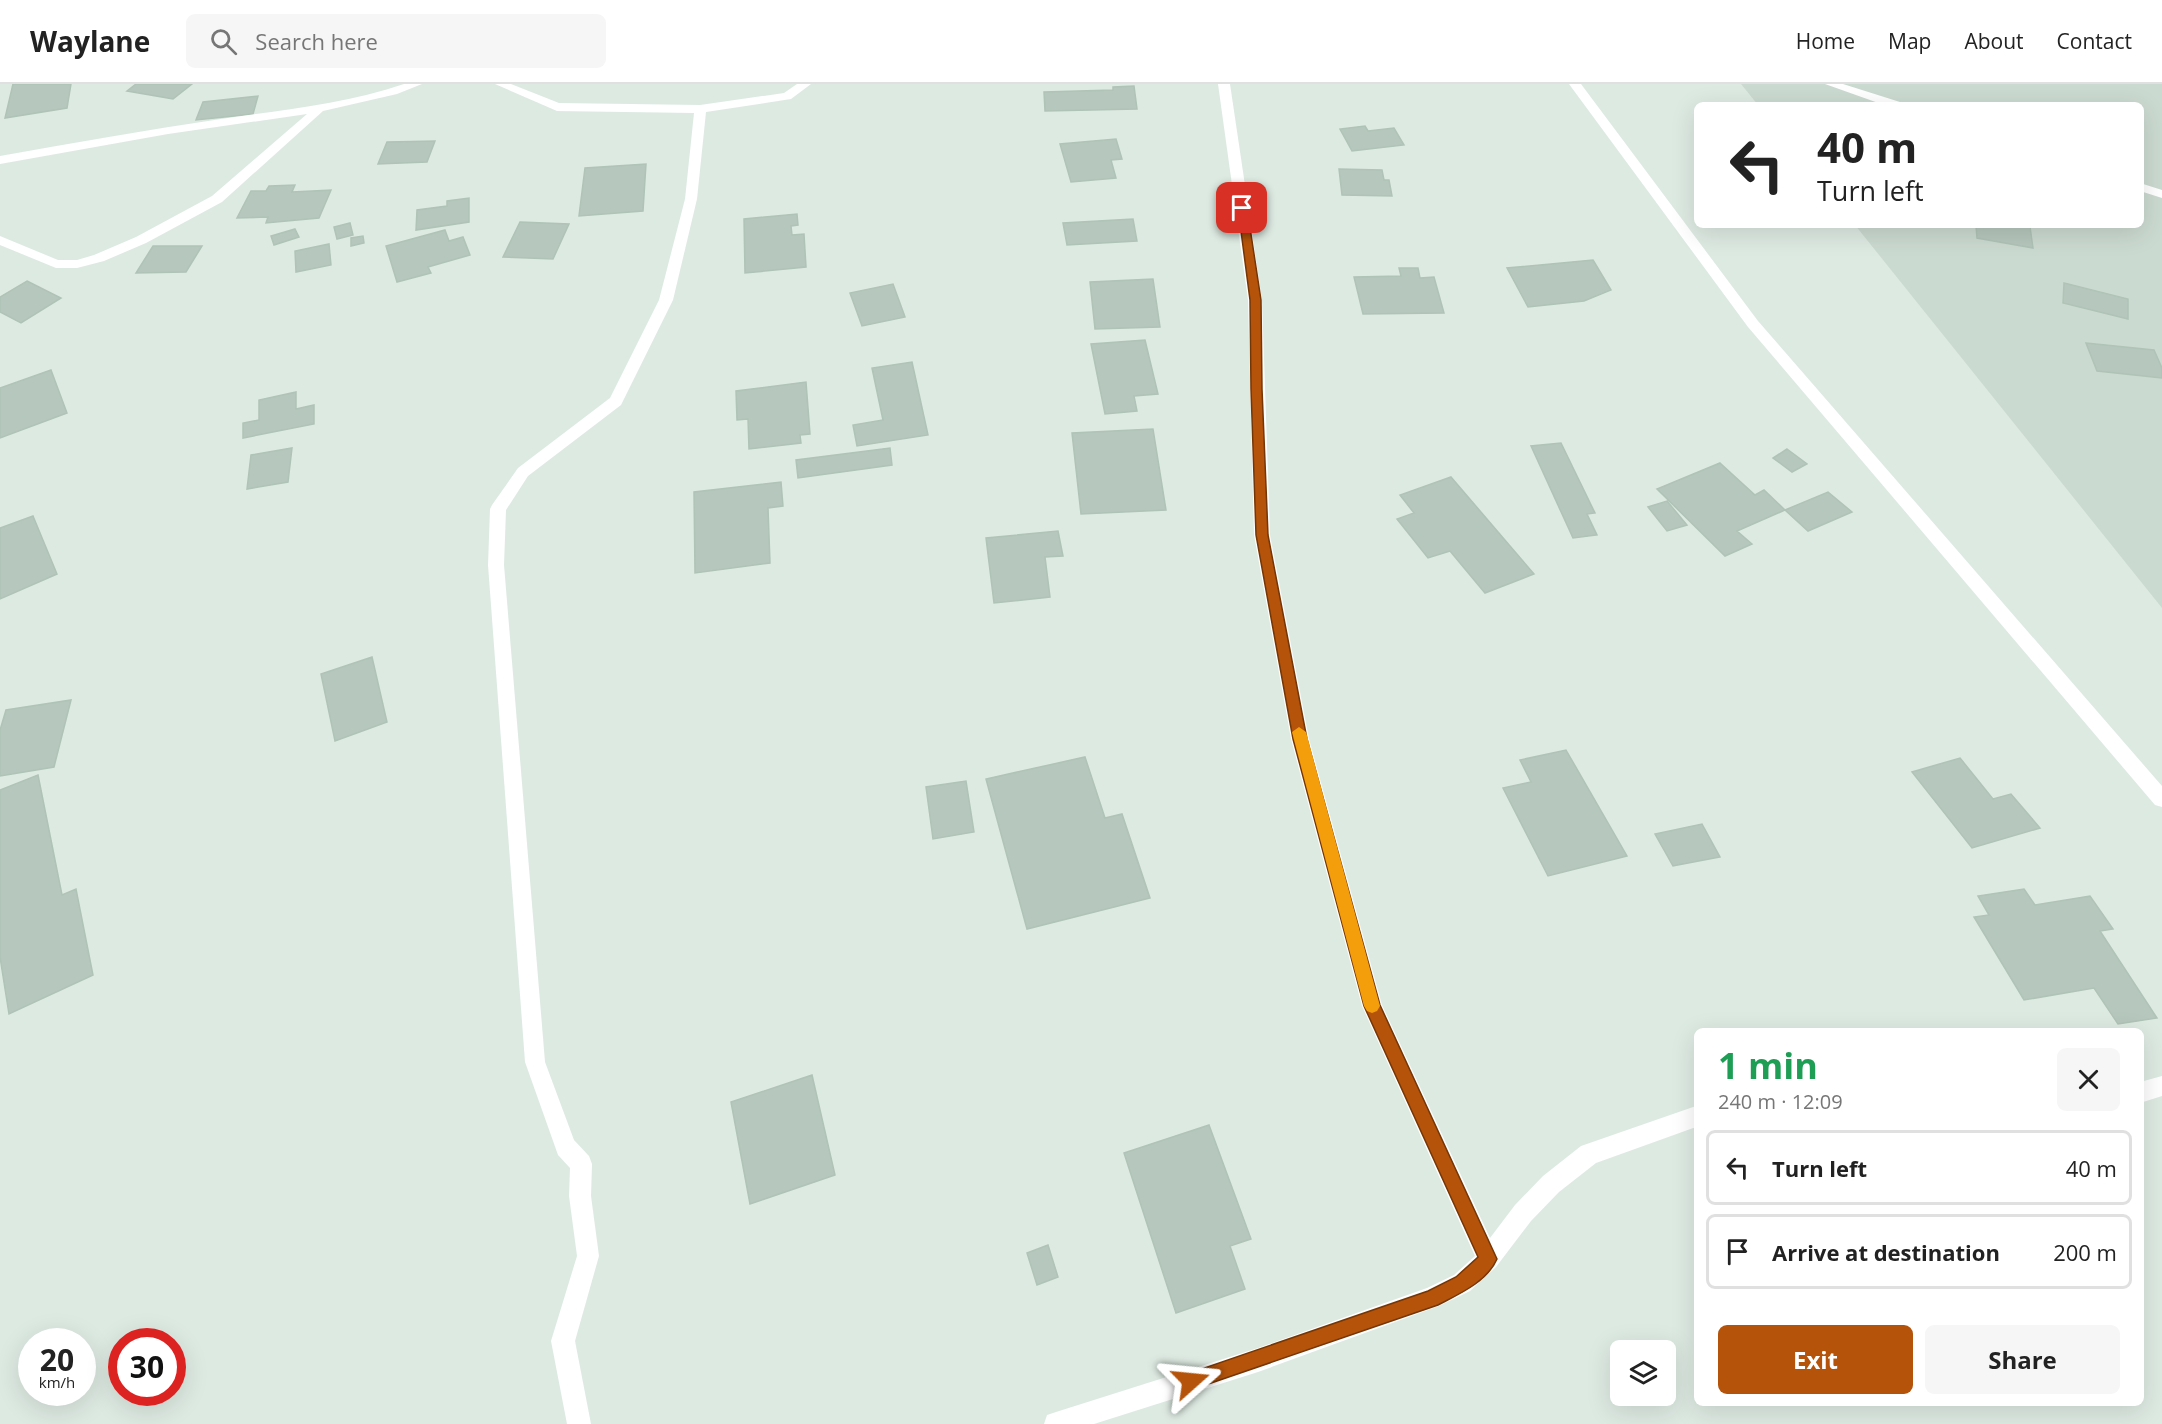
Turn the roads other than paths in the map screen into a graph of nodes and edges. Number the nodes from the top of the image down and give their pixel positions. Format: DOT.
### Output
graph roads {
  1 [pos="416,84"];
  2 [pos="501,84"];
  3 [pos="805,84"];
  4 [pos="1224,84"];
  5 [pos="1575,84"];
  6 [pos="1831,84"];
  7 [pos="1887,102"];
  8 [pos="700,109"];
  9 [pos="318,110"];
  10 [pos="0,160"];
  11 [pos="2144,188"];
  12 [pos="2162,194"];
  13 [pos="0,240"];
  14 [pos="2162,799"];
  15 [pos="2162,1086"];
  16 [pos="2144,1092"];
  17 [pos="1694,1118"];
  18 [pos="1488,1259"];
  19 [pos="579,1424"];
  20 [pos="1056,1424"];
  1 -- 9 [label="street"];
  2 -- 8 [label="street"];
  3 -- 8 [label="street"];
  4 -- 18 [label="street"];
  5 -- 14 [label="street"];
  6 -- 7 [label="street"];
  8 -- 19 [label="street"];
  9 -- 10 [label="street"];
  9 -- 13 [label="street"];
  11 -- 12 [label="street"];
  15 -- 16 [label="street"];
  17 -- 18 [label="street"];
  18 -- 20 [label="street"];
}
